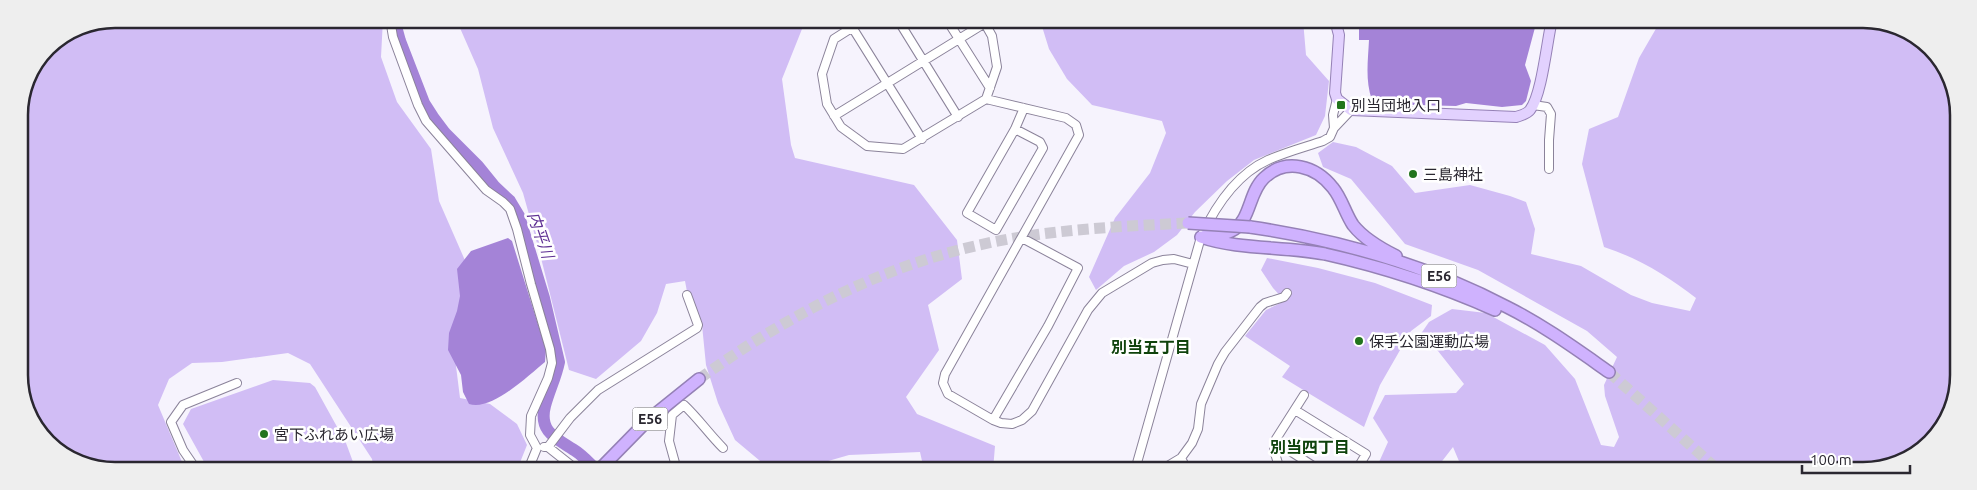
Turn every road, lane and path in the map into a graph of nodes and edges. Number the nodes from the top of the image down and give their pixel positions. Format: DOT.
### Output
graph roads {
  1 [pos="391,28"];
  2 [pos="850,28"];
  3 [pos="853,28"];
  4 [pos="903,28"];
  5 [pos="952,28"];
  6 [pos="974,28"];
  7 [pos="988,28"];
  8 [pos="1337,28"];
  9 [pos="1551,28"];
  10 [pos="959,38"];
  11 [pos="923,60"];
  12 [pos="887,83"];
  13 [pos="990,88"];
  14 [pos="986,99"];
  15 [pos="1338,99"];
  16 [pos="1533,105"];
  17 [pos="1024,108"];
  18 [pos="1351,110"];
  19 [pos="834,116"];
  20 [pos="958,117"];
  21 [pos="1334,128"];
  22 [pos="1015,129"];
  23 [pos="922,139"];
  24 [pos="1549,169"];
  25 [pos="1188,223"];
  26 [pos="1200,237"];
  27 [pos="1022,238"];
  28 [pos="1193,264"];
  29 [pos="1435,274"];
  30 [pos="1287,293"];
  31 [pos="687,295"];
  32 [pos="1561,339"];
  33 [pos="1609,372"];
  34 [pos="699,379"];
  35 [pos="237,383"];
  36 [pos="1304,395"];
  37 [pos="1295,410"];
  38 [pos="993,420"];
  39 [pos="1275,444"];
  40 [pos="549,445"];
  41 [pos="536,448"];
  42 [pos="722,448"];
  43 [pos="1180,458"];
  44 [pos="191,462"];
  45 [pos="531,462"];
  46 [pos="568,462"];
  47 [pos="607,462"];
  48 [pos="675,462"];
  49 [pos="1138,462"];
  50 [pos="1174,462"];
  51 [pos="1182,462"];
  52 [pos="1278,462"];
  53 [pos="1306,462"];
  54 [pos="1361,462"];
  1 -- 41 [label="street"];
  2 -- 19 [label="street"];
  3 -- 12 [label="street"];
  4 -- 11 [label="street"];
  5 -- 10 [label="street"];
  6 -- 10 [label="street"];
  7 -- 13 [label="street"];
  8 -- 15 [label="main road"];
  9 -- 16 [label="main road"];
  10 -- 11 [label="street"];
  10 -- 13 [label="street"];
  11 -- 12 [label="street"];
  11 -- 20 [label="street"];
  12 -- 19 [label="street"];
  12 -- 23 [label="street"];
  13 -- 14 [label="street"];
  14 -- 17 [label="street"];
  14 -- 20 [label="street"];
  15 -- 18 [label="main road"];
  15 -- 21 [label="street"];
  16 -- 18 [label="main road"];
  16 -- 24 [label="street"];
  17 -- 22 [label="street"];
  17 -- 27 [label="street"];
  18 -- 21 [label="street"];
  19 -- 23 [label="street"];
  20 -- 23 [label="street"];
  21 -- 26 [label="street"];
  22 -- 22 [label="street"];
  25 -- 29 [label="highway, E56, bridge"];
  26 -- 28 [label="street"];
  26 -- 29 [label="highway"];
  26 -- 32 [label="highway"];
  27 -- 38 [label="street"];
  27 -- 38 [label="street"];
  28 -- 38 [label="street"];
  28 -- 49 [label="street"];
  29 -- 32 [label="highway, E56"];
  30 -- 43 [label="street"];
  31 -- 40 [label="street"];
  32 -- 33 [label="highway, E56"];
  34 -- 47 [label="highway, E56"];
  35 -- 44 [label="street"];
  36 -- 37 [label="street"];
  37 -- 39 [label="street"];
  37 -- 54 [label="street"];
  39 -- 52 [label="street"];
  39 -- 53 [label="street"];
  40 -- 41 [label="street"];
  40 -- 46 [label="street"];
  41 -- 45 [label="street"];
  42 -- 48 [label="street"];
  43 -- 50 [label="street"];
  43 -- 51 [label="street"];
}
